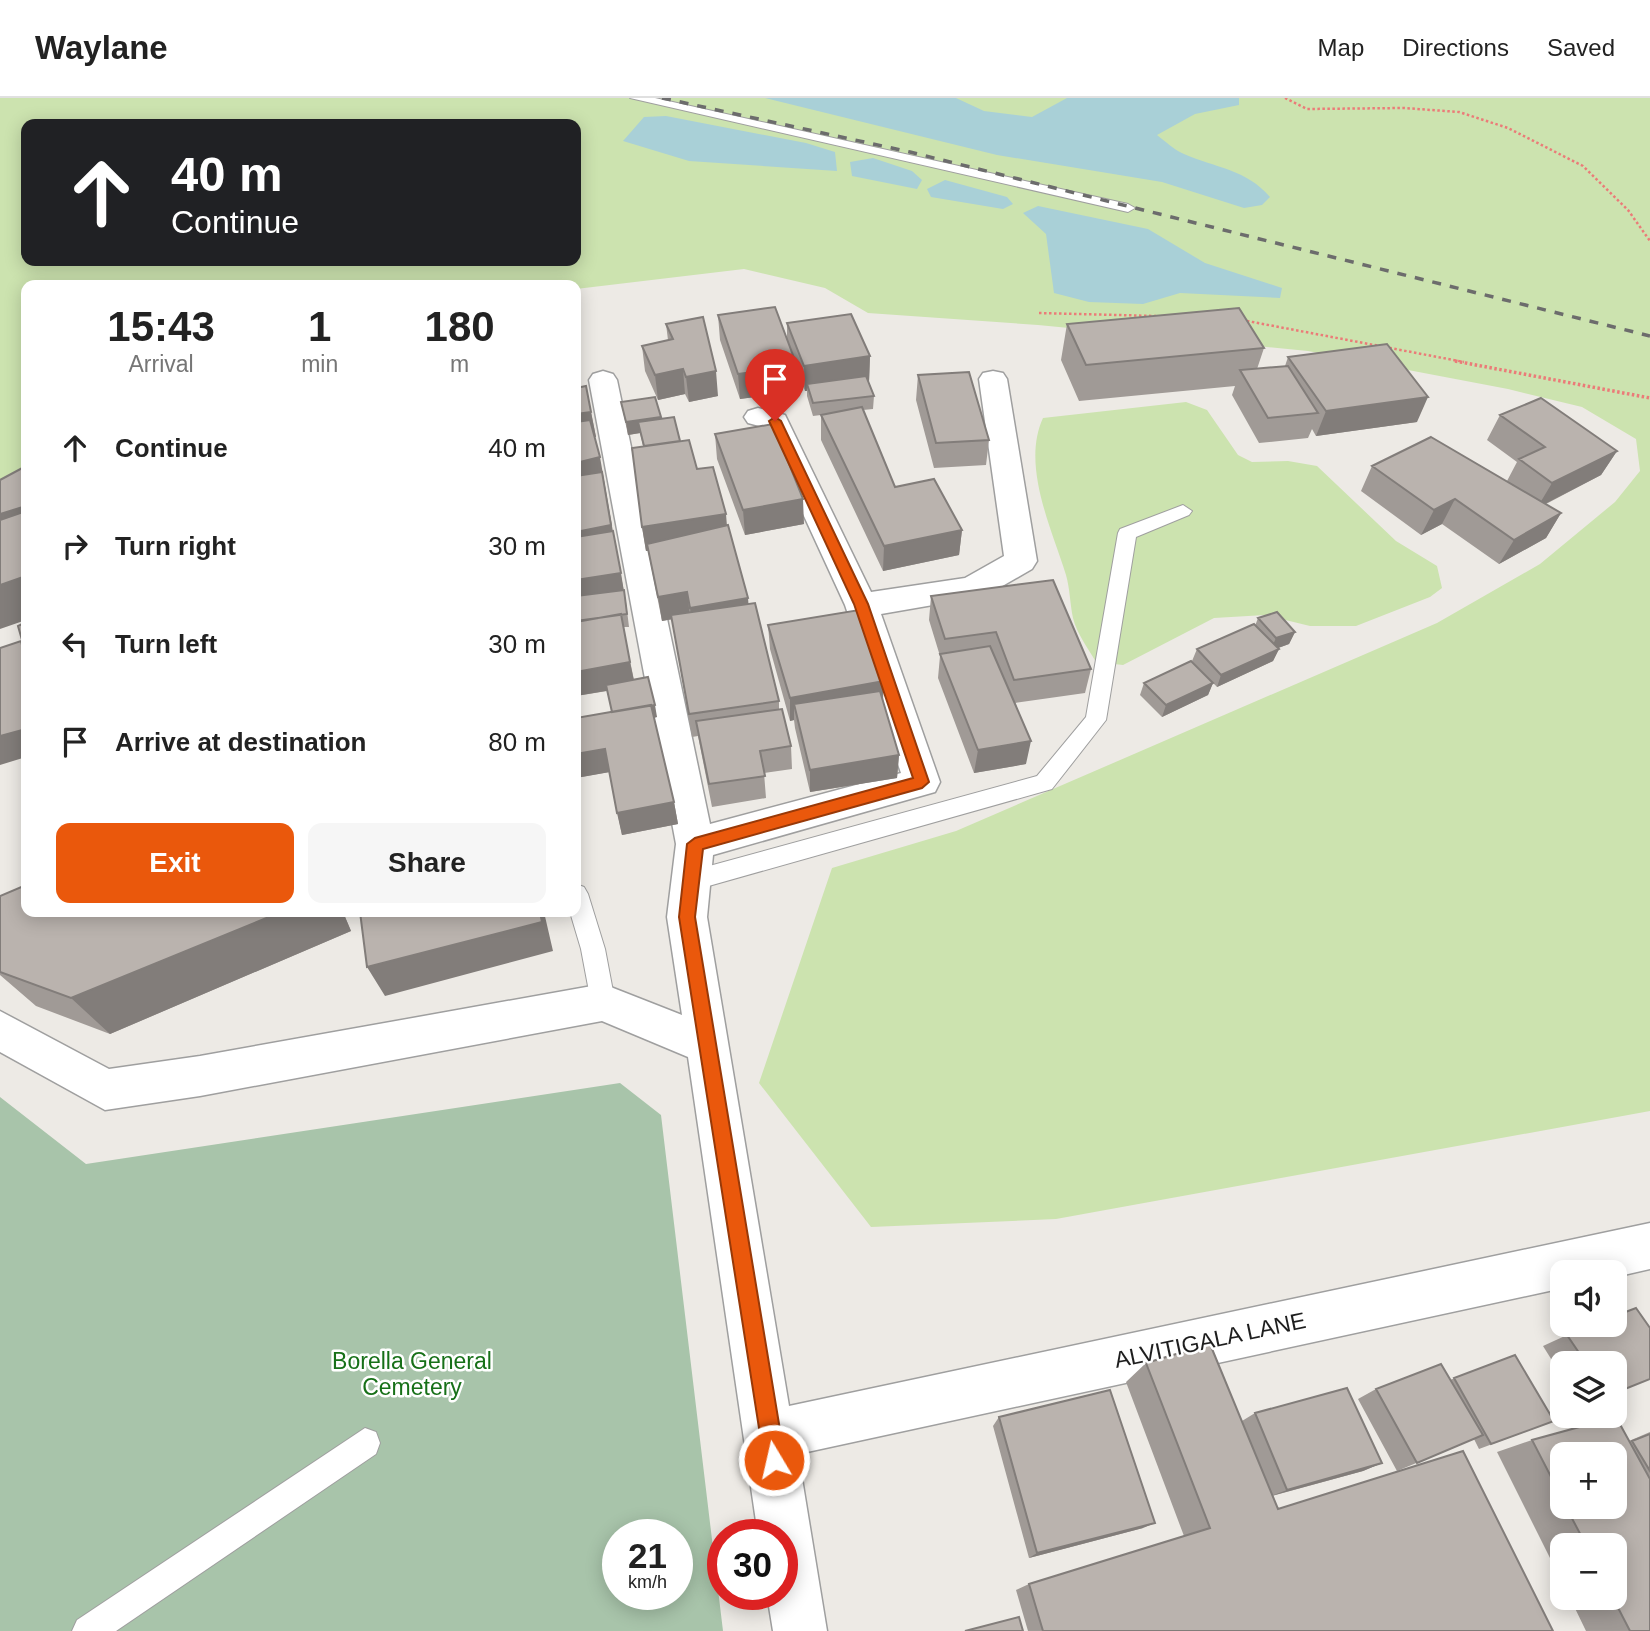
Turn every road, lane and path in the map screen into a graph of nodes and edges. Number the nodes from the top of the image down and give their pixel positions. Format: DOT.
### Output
graph roads {
  1 [pos="637,98"];
  2 [pos="1285,98"];
  3 [pos="1128,208"];
  4 [pos="1650,241"];
  5 [pos="1039,313"];
  6 [pos="1164,316"];
  7 [pos="1233,318"];
  8 [pos="993,379"];
  9 [pos="603,380"];
  10 [pos="1650,398"];
  11 [pos="758,417"];
  12 [pos="1184,511"];
  13 [pos="861,604"];
  14 [pos="695,844"];
  15 [pos="691,881"];
  16 [pos="581,910"];
  17 [pos="603,1003"];
  18 [pos="0,1030"];
  19 [pos="705,1044"];
  20 [pos="1650,1247"];
  21 [pos="770,1435"];
  22 [pos="365,1443"];
  23 [pos="88,1631"];
  24 [pos="800,1631"];
  1 -- 3 [label="lane"];
  2 -- 4 [label="path"];
  5 -- 6 [label="path"];
  7 -- 10 [label="path"];
  8 -- 13 [label="street"];
  9 -- 14 [label="street"];
  11 -- 13 [label="street"];
  12 -- 15 [label="lane"];
  13 -- 14 [label="street"];
  14 -- 15 [label="street"];
  15 -- 19 [label="street"];
  16 -- 17 [label="lane"];
  17 -- 18 [label="street"];
  17 -- 19 [label="street"];
  19 -- 21 [label="street"];
  20 -- 21 [label="street, ALVITIGALA LANE"];
  21 -- 24 [label="street"];
  22 -- 23 [label="lane"];
}
